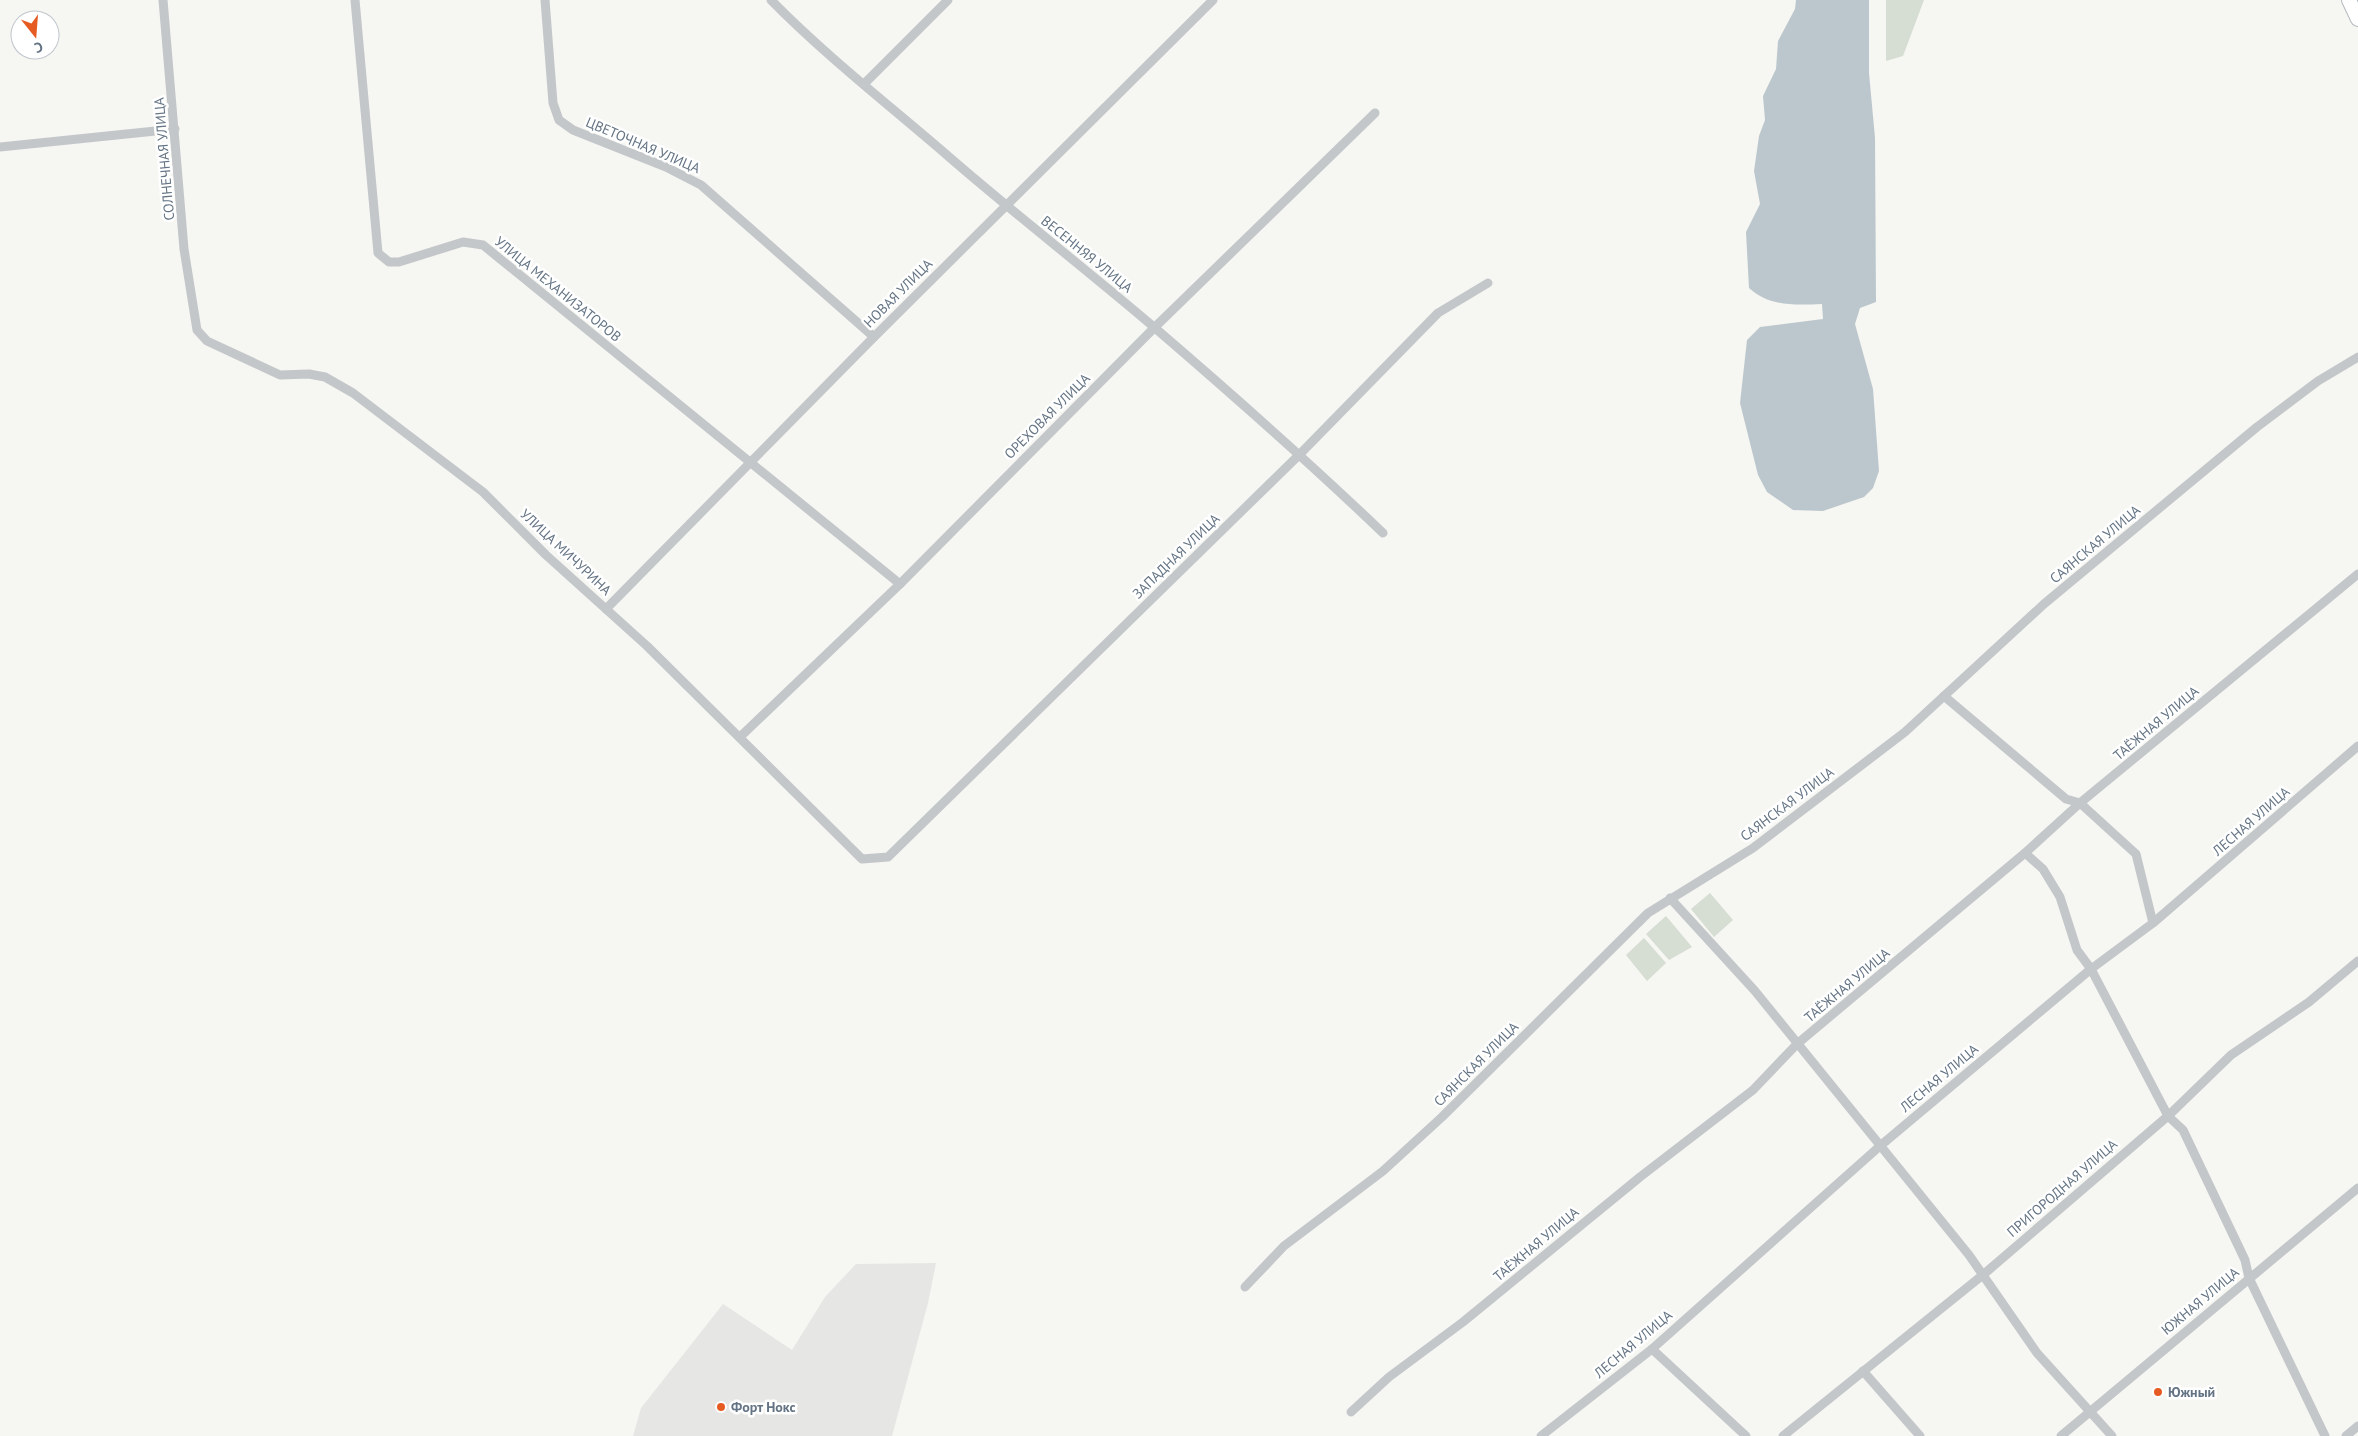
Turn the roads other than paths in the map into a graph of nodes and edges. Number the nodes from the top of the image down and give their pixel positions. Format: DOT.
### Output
graph roads {
  1 [pos="164,0"];
  2 [pos="355,0"];
  3 [pos="545,0"];
  4 [pos="771,0"];
  5 [pos="948,0"];
  6 [pos="1213,0"];
  7 [pos="2349,0"];
  8 [pos="2358,19"];
  9 [pos="864,84"];
  10 [pos="1375,113"];
  11 [pos="176,129"];
  12 [pos="0,147"];
  13 [pos="1006,206"];
  14 [pos="1488,283"];
  15 [pos="193,315"];
  16 [pos="1154,328"];
  17 [pos="874,337"];
  18 [pos="2358,357"];
  19 [pos="1300,454"];
  20 [pos="751,464"];
  21 [pos="1383,533"];
  22 [pos="2358,574"];
  23 [pos="900,584"];
  24 [pos="606,609"];
  25 [pos="1944,696"];
  26 [pos="740,737"];
  27 [pos="2358,746"];
  28 [pos="2080,803"];
  29 [pos="2025,853"];
  30 [pos="888,857"];
  31 [pos="1670,898"];
  32 [pos="2153,923"];
  33 [pos="2358,961"];
  34 [pos="2091,969"];
  35 [pos="1797,1044"];
  36 [pos="2168,1116"];
  37 [pos="1880,1146"];
  38 [pos="2358,1188"];
  39 [pos="1984,1274"];
  40 [pos="2249,1278"];
  41 [pos="1245,1287"];
  42 [pos="1652,1349"];
  43 [pos="1863,1371"];
  44 [pos="2091,1411"];
  45 [pos="1351,1412"];
  46 [pos="2358,1426"];
  47 [pos="1545,1435"];
  48 [pos="1746,1436"];
  49 [pos="1783,1436"];
  50 [pos="1920,1436"];
  51 [pos="2061,1436"];
  52 [pos="2112,1436"];
  53 [pos="2325,1436"];
  54 [pos="2346,1436"];
  1 -- 11 [label="street, СОЛНЕЧНАЯ УЛИЦА"];
  2 -- 20 [label="street, УЛИЦА МЕХАНИЗАТОРОВ"];
  3 -- 17 [label="street, ЦВЕТОЧНАЯ УЛИЦА"];
  4 -- 9 [label="street, ВЕСЕННЯЯ УЛИЦА"];
  5 -- 9 [label="street"];
  6 -- 13 [label="street, НОВАЯ УЛИЦА"];
  7 -- 8 [label="main road"];
  9 -- 13 [label="street, ВЕСЕННЯЯ УЛИЦА"];
  10 -- 16 [label="street, ОРЕХОВАЯ УЛИЦА"];
  11 -- 12 [label="street"];
  11 -- 15 [label="street, СОЛНЕЧНАЯ УЛИЦА"];
  13 -- 16 [label="street, ВЕСЕННЯЯ УЛИЦА"];
  13 -- 17 [label="street, НОВАЯ УЛИЦА"];
  14 -- 19 [label="street, ЗАПАДНАЯ УЛИЦА"];
  15 -- 24 [label="street, УЛИЦА МИЧУРИНА"];
  16 -- 19 [label="street, ВЕСЕННЯЯ УЛИЦА"];
  16 -- 23 [label="street, ОРЕХОВАЯ УЛИЦА"];
  17 -- 20 [label="street, НОВАЯ УЛИЦА"];
  18 -- 25 [label="street, САЯНСКАЯ УЛИЦА"];
  19 -- 21 [label="street, ВЕСЕННЯЯ УЛИЦА"];
  19 -- 30 [label="street, ЗАПАДНАЯ УЛИЦА"];
  20 -- 23 [label="street, УЛИЦА МЕХАНИЗАТОРОВ"];
  20 -- 24 [label="street, НОВАЯ УЛИЦА"];
  22 -- 28 [label="street, ТАЁЖНАЯ УЛИЦА"];
  23 -- 26 [label="street, ОРЕХОВАЯ УЛИЦА"];
  24 -- 26 [label="street, УЛИЦА МИЧУРИНА"];
  25 -- 28 [label="street"];
  25 -- 31 [label="street, САЯНСКАЯ УЛИЦА"];
  26 -- 30 [label="street, УЛИЦА МИЧУРИНА"];
  27 -- 32 [label="street, ЛЕСНАЯ УЛИЦА"];
  28 -- 29 [label="street, ТАЁЖНАЯ УЛИЦА"];
  28 -- 32 [label="street"];
  29 -- 34 [label="street"];
  29 -- 35 [label="street, ТАЁЖНАЯ УЛИЦА"];
  31 -- 35 [label="street"];
  31 -- 41 [label="street, САЯНСКАЯ УЛИЦА"];
  32 -- 34 [label="street, ЛЕСНАЯ УЛИЦА"];
  33 -- 36 [label="street, ПРИГОРОДНАЯ УЛИЦА"];
  34 -- 36 [label="street"];
  34 -- 37 [label="street, ЛЕСНАЯ УЛИЦА"];
  35 -- 37 [label="street"];
  35 -- 45 [label="street, ТАЁЖНАЯ УЛИЦА"];
  36 -- 39 [label="street, ПРИГОРОДНАЯ УЛИЦА"];
  36 -- 40 [label="street"];
  37 -- 39 [label="street"];
  37 -- 42 [label="street, ЛЕСНАЯ УЛИЦА"];
  38 -- 40 [label="street, ЮЖНАЯ УЛИЦА"];
  39 -- 43 [label="street, ПРИГОРОДНАЯ УЛИЦА"];
  39 -- 44 [label="street"];
  40 -- 44 [label="street, ЮЖНАЯ УЛИЦА"];
  40 -- 53 [label="street"];
  42 -- 47 [label="street, ЛЕСНАЯ УЛИЦА"];
  42 -- 48 [label="street"];
  43 -- 49 [label="street, ПРИГОРОДНАЯ УЛИЦА"];
  43 -- 50 [label="street"];
  44 -- 51 [label="street, ЮЖНАЯ УЛИЦА"];
  44 -- 52 [label="street"];
  46 -- 54 [label="street"];
}
